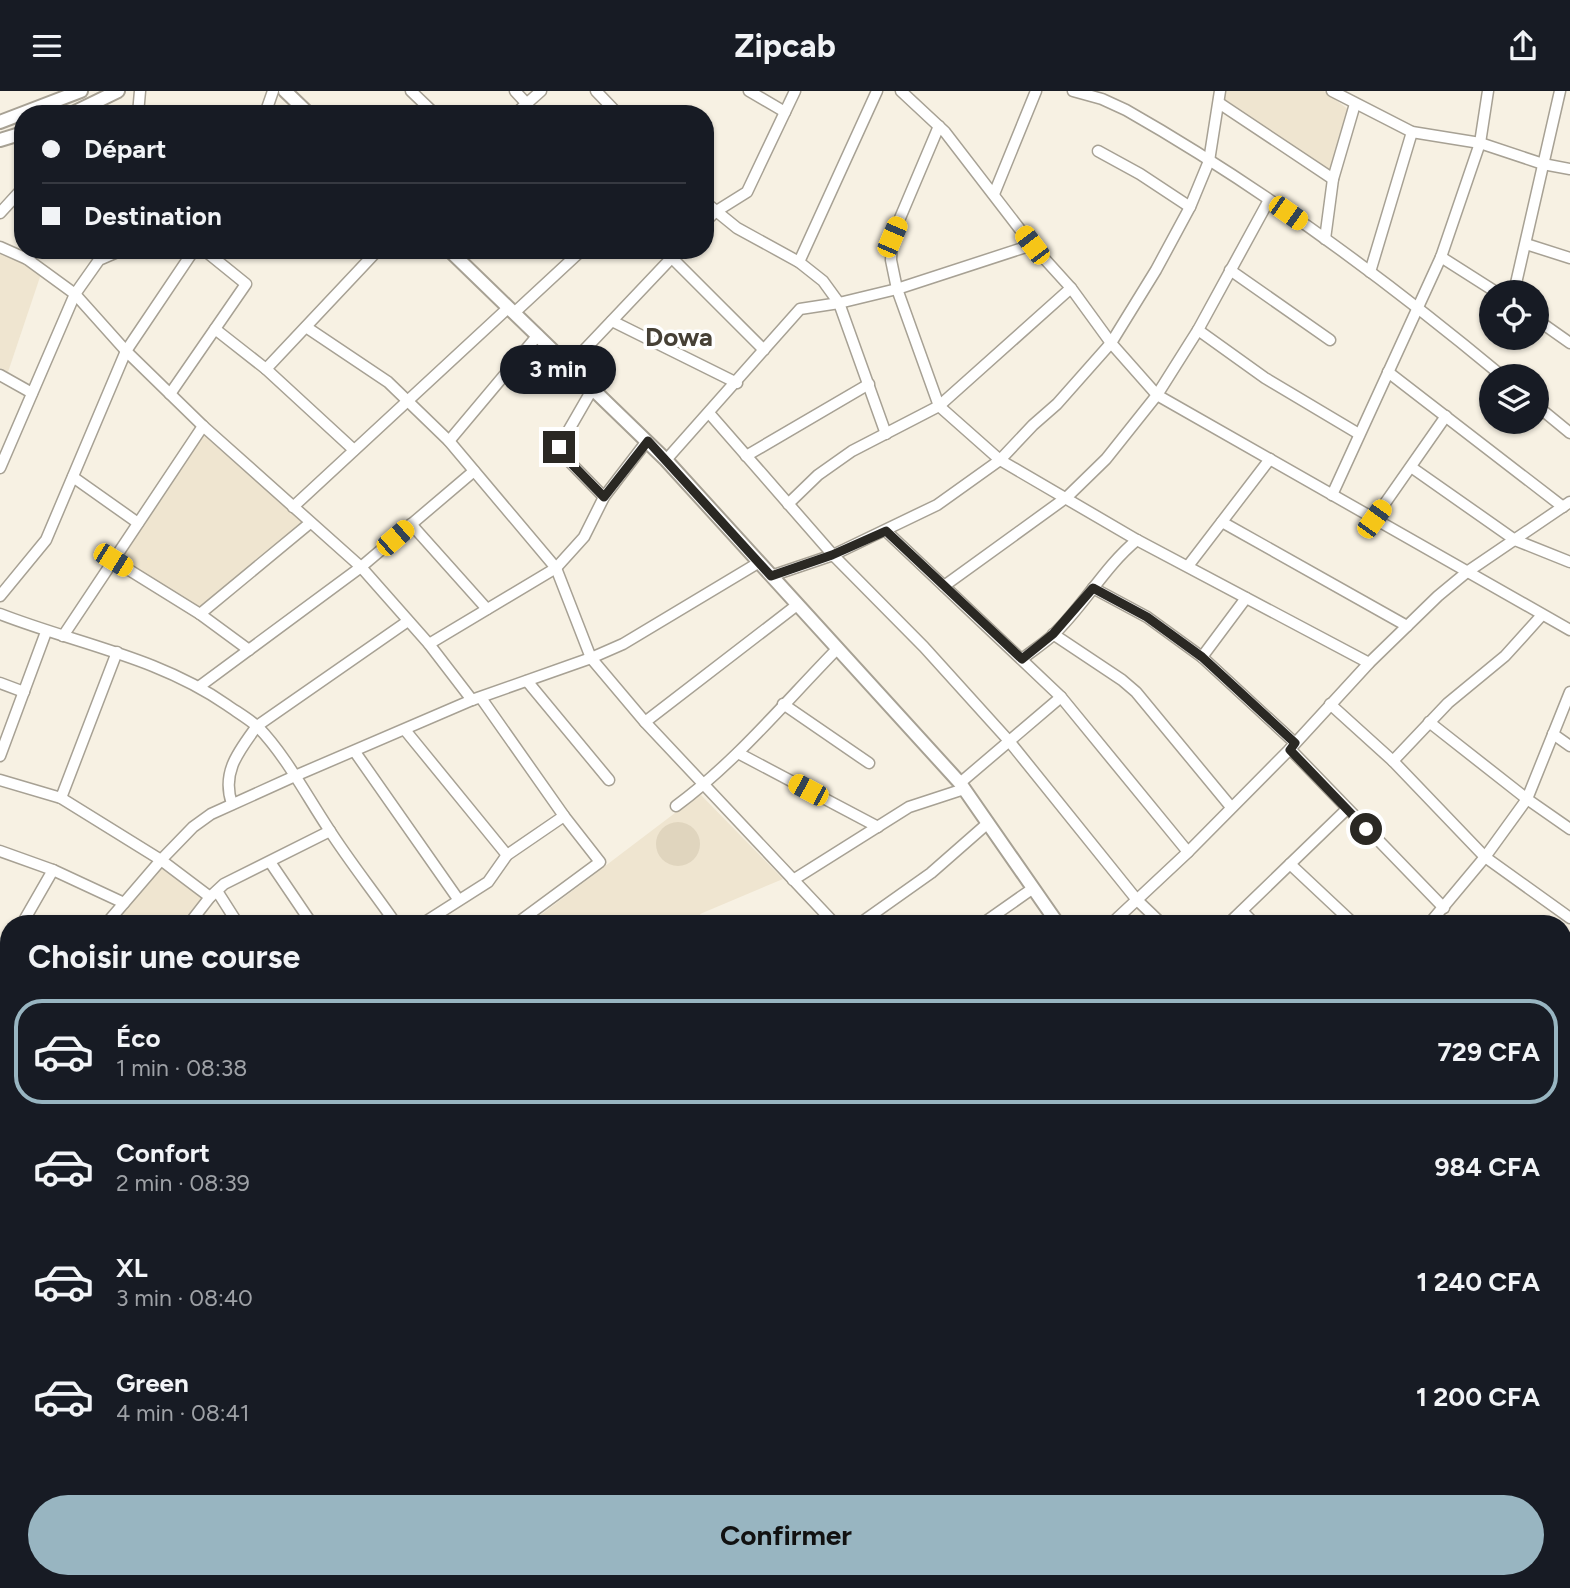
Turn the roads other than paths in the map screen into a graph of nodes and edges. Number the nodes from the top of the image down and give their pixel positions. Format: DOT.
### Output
graph roads {
  1 [pos="81,91"];
  2 [pos="118,91"];
  3 [pos="285,91"];
  4 [pos="411,91"];
  5 [pos="515,91"];
  6 [pos="541,91"];
  7 [pos="596,91"];
  8 [pos="749,91"];
  9 [pos="795,91"];
  10 [pos="877,91"];
  11 [pos="901,91"];
  12 [pos="1036,91"];
  13 [pos="1073,91"];
  14 [pos="1220,91"];
  15 [pos="1332,91"];
  16 [pos="1488,91"];
  17 [pos="1560,91"];
  18 [pos="64,95"];
  19 [pos="1219,103"];
  20 [pos="527,104"];
  21 [pos="1355,104"];
  22 [pos="40,105"];
  23 [pos="95,105"];
  24 [pos="300,105"];
  25 [pos="426,105"];
  26 [pos="609,105"];
  27 [pos="785,112"];
  28 [pos="939,126"];
  29 [pos="1412,132"];
  30 [pos="1480,143"];
  31 [pos="1098,151"];
  32 [pos="1209,161"];
  33 [pos="1544,164"];
  34 [pos="1570,169"];
  35 [pos="1333,179"];
  36 [pos="994,194"];
  37 [pos="14,198"];
  38 [pos="1269,200"];
  39 [pos="1189,207"];
  40 [pos="715,212"];
  41 [pos="0,213"];
  42 [pos="1325,239"];
  43 [pos="1526,244"];
  44 [pos="1032,245"];
  45 [pos="1441,257"];
  46 [pos="1570,258"];
  47 [pos="27,259"];
  48 [pos="101,259"];
  49 [pos="188,259"];
  50 [pos="215,259"];
  51 [pos="370,259"];
  52 [pos="458,259"];
  53 [pos="572,259"];
  54 [pos="670,259"];
  55 [pos="680,259"];
  56 [pos="799,263"];
  57 [pos="1230,270"];
  58 [pos="1370,272"];
  59 [pos="1517,280"];
  60 [pos="1479,281"];
  61 [pos="1070,288"];
  62 [pos="897,289"];
  63 [pos="75,294"];
  64 [pos="839,303"];
  65 [pos="1418,307"];
  66 [pos="511,311"];
  67 [pos="612,321"];
  68 [pos="306,327"];
  69 [pos="215,328"];
  70 [pos="1549,328"];
  71 [pos="1198,331"];
  72 [pos="538,335"];
  73 [pos="1330,340"];
  74 [pos="1111,343"];
  75 [pos="1570,343"];
  76 [pos="764,350"];
  77 [pos="126,351"];
  78 [pos="1487,364"];
  79 [pos="570,365"];
  80 [pos="266,369"];
  81 [pos="1388,372"];
  82 [pos="0,375"];
  83 [pos="737,383"];
  84 [pos="869,384"];
  85 [pos="593,388"];
  86 [pos="32,393"];
  87 [pos="170,394"];
  88 [pos="1157,395"];
  89 [pos="409,400"];
  90 [pos="939,406"];
  91 [pos="709,413"];
  92 [pos="1446,416"];
  93 [pos="1549,416"];
  94 [pos="203,426"];
  95 [pos="1570,433"];
  96 [pos="886,434"];
  97 [pos="1359,434"];
  98 [pos="449,441"];
  99 [pos="648,441"];
  100 [pos="354,450"];
  101 [pos="746,456"];
  102 [pos="666,460"];
  103 [pos="1000,460"];
  104 [pos="1270,460"];
  105 [pos="1,461"];
  106 [pos="1411,467"];
  107 [pos="474,471"];
  108 [pos="73,477"];
  109 [pos="1332,495"];
  110 [pos="604,497"];
  111 [pos="1067,497"];
  112 [pos="788,504"];
  113 [pos="1567,504"];
  114 [pos="293,507"];
  115 [pos="1374,519"];
  116 [pos="1222,522"];
  117 [pos="138,523"];
  118 [pos="310,523"];
  119 [pos="411,524"];
  120 [pos="886,531"];
  121 [pos="1138,540"];
  122 [pos="1515,540"];
  123 [pos="832,555"];
  124 [pos="113,560"];
  125 [pos="1570,562"];
  126 [pos="758,563"];
  127 [pos="1188,566"];
  128 [pos="361,567"];
  129 [pos="556,568"];
  130 [pos="1467,572"];
  131 [pos="771,576"];
  132 [pos="944,586"];
  133 [pos="1093,588"];
  134 [pos="0,596"];
  135 [pos="1246,598"];
  136 [pos="797,605"];
  137 [pos="486,609"];
  138 [pos="0,614"];
  139 [pos="200,614"];
  140 [pos="1542,615"];
  141 [pos="408,621"];
  142 [pos="1407,625"];
  143 [pos="1570,631"];
  144 [pos="46,632"];
  145 [pos="1053,634"];
  146 [pos="63,636"];
  147 [pos="429,643"];
  148 [pos="838,647"];
  149 [pos="249,650"];
  150 [pos="117,652"];
  151 [pos="1202,657"];
  152 [pos="591,659"];
  153 [pos="1022,659"];
  154 [pos="1369,663"];
  155 [pos="527,681"];
  156 [pos="0,683"];
  157 [pos="200,687"];
  158 [pos="24,692"];
  159 [pos="1570,692"];
  160 [pos="1061,697"];
  161 [pos="477,699"];
  162 [pos="783,704"];
  163 [pos="1330,704"];
  164 [pos="645,722"];
  165 [pos="1429,722"];
  166 [pos="257,726"];
  167 [pos="405,730"];
  168 [pos="1553,734"];
  169 [pos="1009,741"];
  170 [pos="3,742"];
  171 [pos="1292,746"];
  172 [pos="1570,746"];
  173 [pos="355,752"];
  174 [pos="738,753"];
  175 [pos="0,756"];
  176 [pos="1393,761"];
  177 [pos="869,763"];
  178 [pos="295,776"];
  179 [pos="609,780"];
  180 [pos="0,781"];
  181 [pos="705,785"];
  182 [pos="962,786"];
  183 [pos="61,797"];
  184 [pos="1527,799"];
  185 [pos="232,804"];
  186 [pos="676,806"];
  187 [pos="1231,807"];
  188 [pos="1347,809"];
  189 [pos="564,816"];
  190 [pos="988,823"];
  191 [pos="878,827"];
  192 [pos="1570,829"];
  193 [pos="330,831"];
  194 [pos="0,851"];
  195 [pos="1188,852"];
  196 [pos="507,855"];
  197 [pos="1485,857"];
  198 [pos="161,860"];
  199 [pos="270,862"];
  200 [pos="1290,864"];
  201 [pos="53,870"];
  202 [pos="793,880"];
  203 [pos="1032,888"];
  204 [pos="214,894"];
  205 [pos="458,899"];
  206 [pos="1137,900"];
  207 [pos="124,903"];
  208 [pos="1444,908"];
  209 [pos="1242,911"];
  210 [pos="27,915"];
  211 [pos="114,915"];
  212 [pos="196,915"];
  213 [pos="232,915"];
  214 [pos="306,915"];
  215 [pos="390,915"];
  216 [pos="435,915"];
  217 [pos="536,915"];
  218 [pos="826,915"];
  219 [pos="872,915"];
  220 [pos="994,915"];
  221 [pos="1052,915"];
  222 [pos="1121,915"];
  223 [pos="1152,915"];
  224 [pos="1238,915"];
  225 [pos="1246,915"];
  226 [pos="1344,915"];
  227 [pos="1437,915"];
  228 [pos="1566,915"];
  1 -- 18 [label="main road"];
  2 -- 23 [label="main road"];
  3 -- 24 [label="main road"];
  4 -- 25 [label="street"];
  5 -- 20 [label="street"];
  6 -- 20 [label="street"];
  7 -- 26 [label="street"];
  8 -- 27 [label="street"];
  9 -- 27 [label="street"];
  10 -- 56 [label="street"];
  11 -- 28 [label="street"];
  12 -- 36 [label="street"];
  13 -- 32 [label="street"];
  14 -- 19 [label="street"];
  15 -- 21 [label="street"];
  16 -- 30 [label="street"];
  17 -- 33 [label="street"];
  18 -- 22 [label="main road"];
  19 -- 32 [label="street"];
  19 -- 35 [label="street"];
  21 -- 29 [label="street"];
  21 -- 35 [label="street"];
  27 -- 40 [label="street"];
  28 -- 36 [label="street"];
  28 -- 62 [label="street"];
  29 -- 30 [label="street"];
  29 -- 58 [label="street"];
  30 -- 33 [label="street"];
  30 -- 45 [label="street"];
  31 -- 39 [label="street"];
  32 -- 38 [label="street"];
  32 -- 39 [label="street"];
  33 -- 34 [label="street"];
  33 -- 43 [label="street"];
  35 -- 42 [label="street"];
  36 -- 44 [label="street"];
  37 -- 41 [label="street"];
  38 -- 42 [label="street"];
  38 -- 57 [label="street"];
  39 -- 74 [label="street"];
  40 -- 56 [label="street"];
  42 -- 58 [label="street"];
  43 -- 46 [label="street"];
  43 -- 59 [label="street"];
  44 -- 61 [label="street"];
  44 -- 62 [label="street"];
  45 -- 60 [label="street"];
  45 -- 65 [label="street"];
  47 -- 63 [label="street"];
  48 -- 63 [label="street"];
  49 -- 77 [label="street"];
  50 -- 69 [label="street"];
  51 -- 68 [label="street"];
  52 -- 66 [label="main road"];
  53 -- 66 [label="street"];
  54 -- 67 [label="street"];
  55 -- 76 [label="street"];
  56 -- 64 [label="street"];
  57 -- 71 [label="street"];
  57 -- 73 [label="street"];
  58 -- 65 [label="street"];
  61 -- 74 [label="street"];
  61 -- 90 [label="street"];
  62 -- 64 [label="street"];
  62 -- 90 [label="street"];
  63 -- 77 [label="street"];
  63 -- 86 [label="street"];
  64 -- 76 [label="street"];
  64 -- 84 [label="street"];
  65 -- 78 [label="street"];
  65 -- 81 [label="street"];
  66 -- 72 [label="main road"];
  66 -- 89 [label="street"];
  67 -- 79 [label="street"];
  67 -- 83 [label="street"];
  68 -- 80 [label="street"];
  68 -- 89 [label="street"];
  69 -- 80 [label="street"];
  69 -- 87 [label="street"];
  70 -- 75 [label="street"];
  71 -- 88 [label="street"];
  71 -- 97 [label="street"];
  72 -- 79 [label="main road"];
  72 -- 98 [label="street"];
  74 -- 88 [label="street"];
  74 -- 103 [label="street"];
  76 -- 83 [label="street"];
  77 -- 87 [label="street"];
  77 -- 108 [label="street"];
  79 -- 85 [label="main road"];
  80 -- 100 [label="street"];
  81 -- 92 [label="street"];
  81 -- 97 [label="street"];
  82 -- 86 [label="street"];
  83 -- 91 [label="street"];
  84 -- 96 [label="street"];
  84 -- 101 [label="street"];
  85 -- 99 [label="main road"];
  85 -- 110 [label="street"];
  86 -- 105 [label="street"];
  87 -- 94 [label="street"];
  88 -- 104 [label="street"];
  88 -- 111 [label="street"];
  89 -- 98 [label="street"];
  89 -- 100 [label="street"];
  90 -- 96 [label="street"];
  90 -- 103 [label="street"];
  91 -- 101 [label="street"];
  91 -- 102 [label="street"];
  92 -- 106 [label="street"];
  92 -- 113 [label="street"];
  93 -- 95 [label="street"];
  94 -- 114 [label="street"];
  94 -- 117 [label="street"];
  96 -- 112 [label="street"];
  97 -- 109 [label="street"];
  98 -- 107 [label="street"];
  99 -- 102 [label="main road"];
  99 -- 110 [label="street"];
  100 -- 114 [label="street"];
  101 -- 112 [label="street"];
  102 -- 126 [label="main road"];
  103 -- 111 [label="street"];
  103 -- 120 [label="street"];
  104 -- 109 [label="street"];
  104 -- 116 [label="street"];
  106 -- 115 [label="street"];
  106 -- 122 [label="street"];
  107 -- 119 [label="street"];
  107 -- 129 [label="street"];
  108 -- 117 [label="street"];
  108 -- 134 [label="street"];
  109 -- 115 [label="street"];
  110 -- 129 [label="street"];
  111 -- 121 [label="street"];
  111 -- 132 [label="street"];
  112 -- 123 [label="street"];
  113 -- 122 [label="street"];
  114 -- 118 [label="street"];
  115 -- 130 [label="street"];
  116 -- 127 [label="street"];
  116 -- 142 [label="street"];
  117 -- 124 [label="street"];
  118 -- 128 [label="street"];
  118 -- 139 [label="street"];
  119 -- 128 [label="street"];
  119 -- 137 [label="street"];
  120 -- 123 [label="street"];
  120 -- 132 [label="street"];
  121 -- 127 [label="street"];
  121 -- 133 [label="street"];
  122 -- 125 [label="street"];
  122 -- 130 [label="street"];
  123 -- 131 [label="street"];
  123 -- 169 [label="street"];
  124 -- 139 [label="street"];
  124 -- 146 [label="street"];
  126 -- 131 [label="main road"];
  126 -- 152 [label="street"];
  127 -- 135 [label="street"];
  128 -- 141 [label="street"];
  128 -- 149 [label="street"];
  129 -- 137 [label="street"];
  129 -- 152 [label="street"];
  130 -- 140 [label="street"];
  130 -- 142 [label="street"];
  131 -- 136 [label="main road"];
  132 -- 153 [label="street"];
  133 -- 145 [label="street"];
  133 -- 151 [label="street"];
  135 -- 151 [label="street"];
  135 -- 154 [label="street"];
  136 -- 148 [label="main road"];
  136 -- 164 [label="street"];
  137 -- 147 [label="street"];
  138 -- 144 [label="street"];
  139 -- 149 [label="street"];
  140 -- 143 [label="street"];
  140 -- 165 [label="street"];
  141 -- 147 [label="street"];
  141 -- 166 [label="street"];
  142 -- 154 [label="street"];
  144 -- 146 [label="street"];
  144 -- 158 [label="street"];
  145 -- 153 [label="street"];
  145 -- 187 [label="street"];
  146 -- 150 [label="street"];
  147 -- 161 [label="street"];
  148 -- 162 [label="street"];
  148 -- 182 [label="main road"];
  149 -- 157 [label="street"];
  150 -- 157 [label="street"];
  150 -- 183 [label="street"];
  151 -- 171 [label="street"];
  152 -- 155 [label="street"];
  152 -- 164 [label="street"];
  153 -- 160 [label="street"];
  154 -- 163 [label="street"];
  155 -- 161 [label="street"];
  155 -- 179 [label="street"];
  156 -- 158 [label="street"];
  157 -- 166 [label="street"];
  158 -- 170 [label="street"];
  159 -- 168 [label="street"];
  160 -- 169 [label="street"];
  160 -- 195 [label="street"];
  161 -- 167 [label="street"];
  161 -- 189 [label="street"];
  162 -- 174 [label="street"];
  162 -- 177 [label="street"];
  163 -- 171 [label="street"];
  163 -- 176 [label="street"];
  164 -- 181 [label="street"];
  165 -- 176 [label="street"];
  165 -- 184 [label="street"];
  166 -- 178 [label="street"];
  166 -- 185 [label="street"];
  167 -- 173 [label="street"];
  167 -- 196 [label="street"];
  168 -- 172 [label="street"];
  168 -- 184 [label="street"];
  169 -- 182 [label="street"];
  169 -- 206 [label="street"];
  170 -- 175 [label="street"];
  171 -- 187 [label="street"];
  171 -- 188 [label="street"];
  173 -- 178 [label="street"];
  173 -- 205 [label="street"];
  174 -- 181 [label="street"];
  174 -- 191 [label="street"];
  176 -- 197 [label="street"];
  178 -- 185 [label="street"];
  178 -- 193 [label="street"];
  180 -- 183 [label="street"];
  181 -- 186 [label="street"];
  181 -- 202 [label="street"];
  182 -- 190 [label="main road"];
  182 -- 191 [label="street"];
  183 -- 198 [label="street"];
  184 -- 192 [label="street"];
  184 -- 197 [label="street"];
  185 -- 198 [label="street"];
  187 -- 195 [label="street"];
  188 -- 200 [label="street"];
  188 -- 208 [label="street"];
  189 -- 196 [label="street"];
  189 -- 217 [label="street"];
  190 -- 203 [label="main road"];
  190 -- 219 [label="street"];
  191 -- 202 [label="street"];
  193 -- 199 [label="street"];
  193 -- 215 [label="street"];
  194 -- 201 [label="street"];
  195 -- 206 [label="street"];
  196 -- 205 [label="street"];
  197 -- 208 [label="street"];
  197 -- 228 [label="street"];
  198 -- 204 [label="street"];
  198 -- 207 [label="street"];
  199 -- 204 [label="street"];
  199 -- 214 [label="street"];
  200 -- 209 [label="street"];
  200 -- 226 [label="street"];
  201 -- 207 [label="street"];
  201 -- 210 [label="street"];
  202 -- 218 [label="street"];
  203 -- 220 [label="street"];
  203 -- 221 [label="main road"];
  204 -- 212 [label="street"];
  204 -- 213 [label="street"];
  205 -- 216 [label="street"];
  206 -- 222 [label="street"];
  206 -- 223 [label="street"];
  207 -- 211 [label="street"];
  208 -- 227 [label="street"];
  209 -- 224 [label="street"];
  209 -- 225 [label="street"];
}
